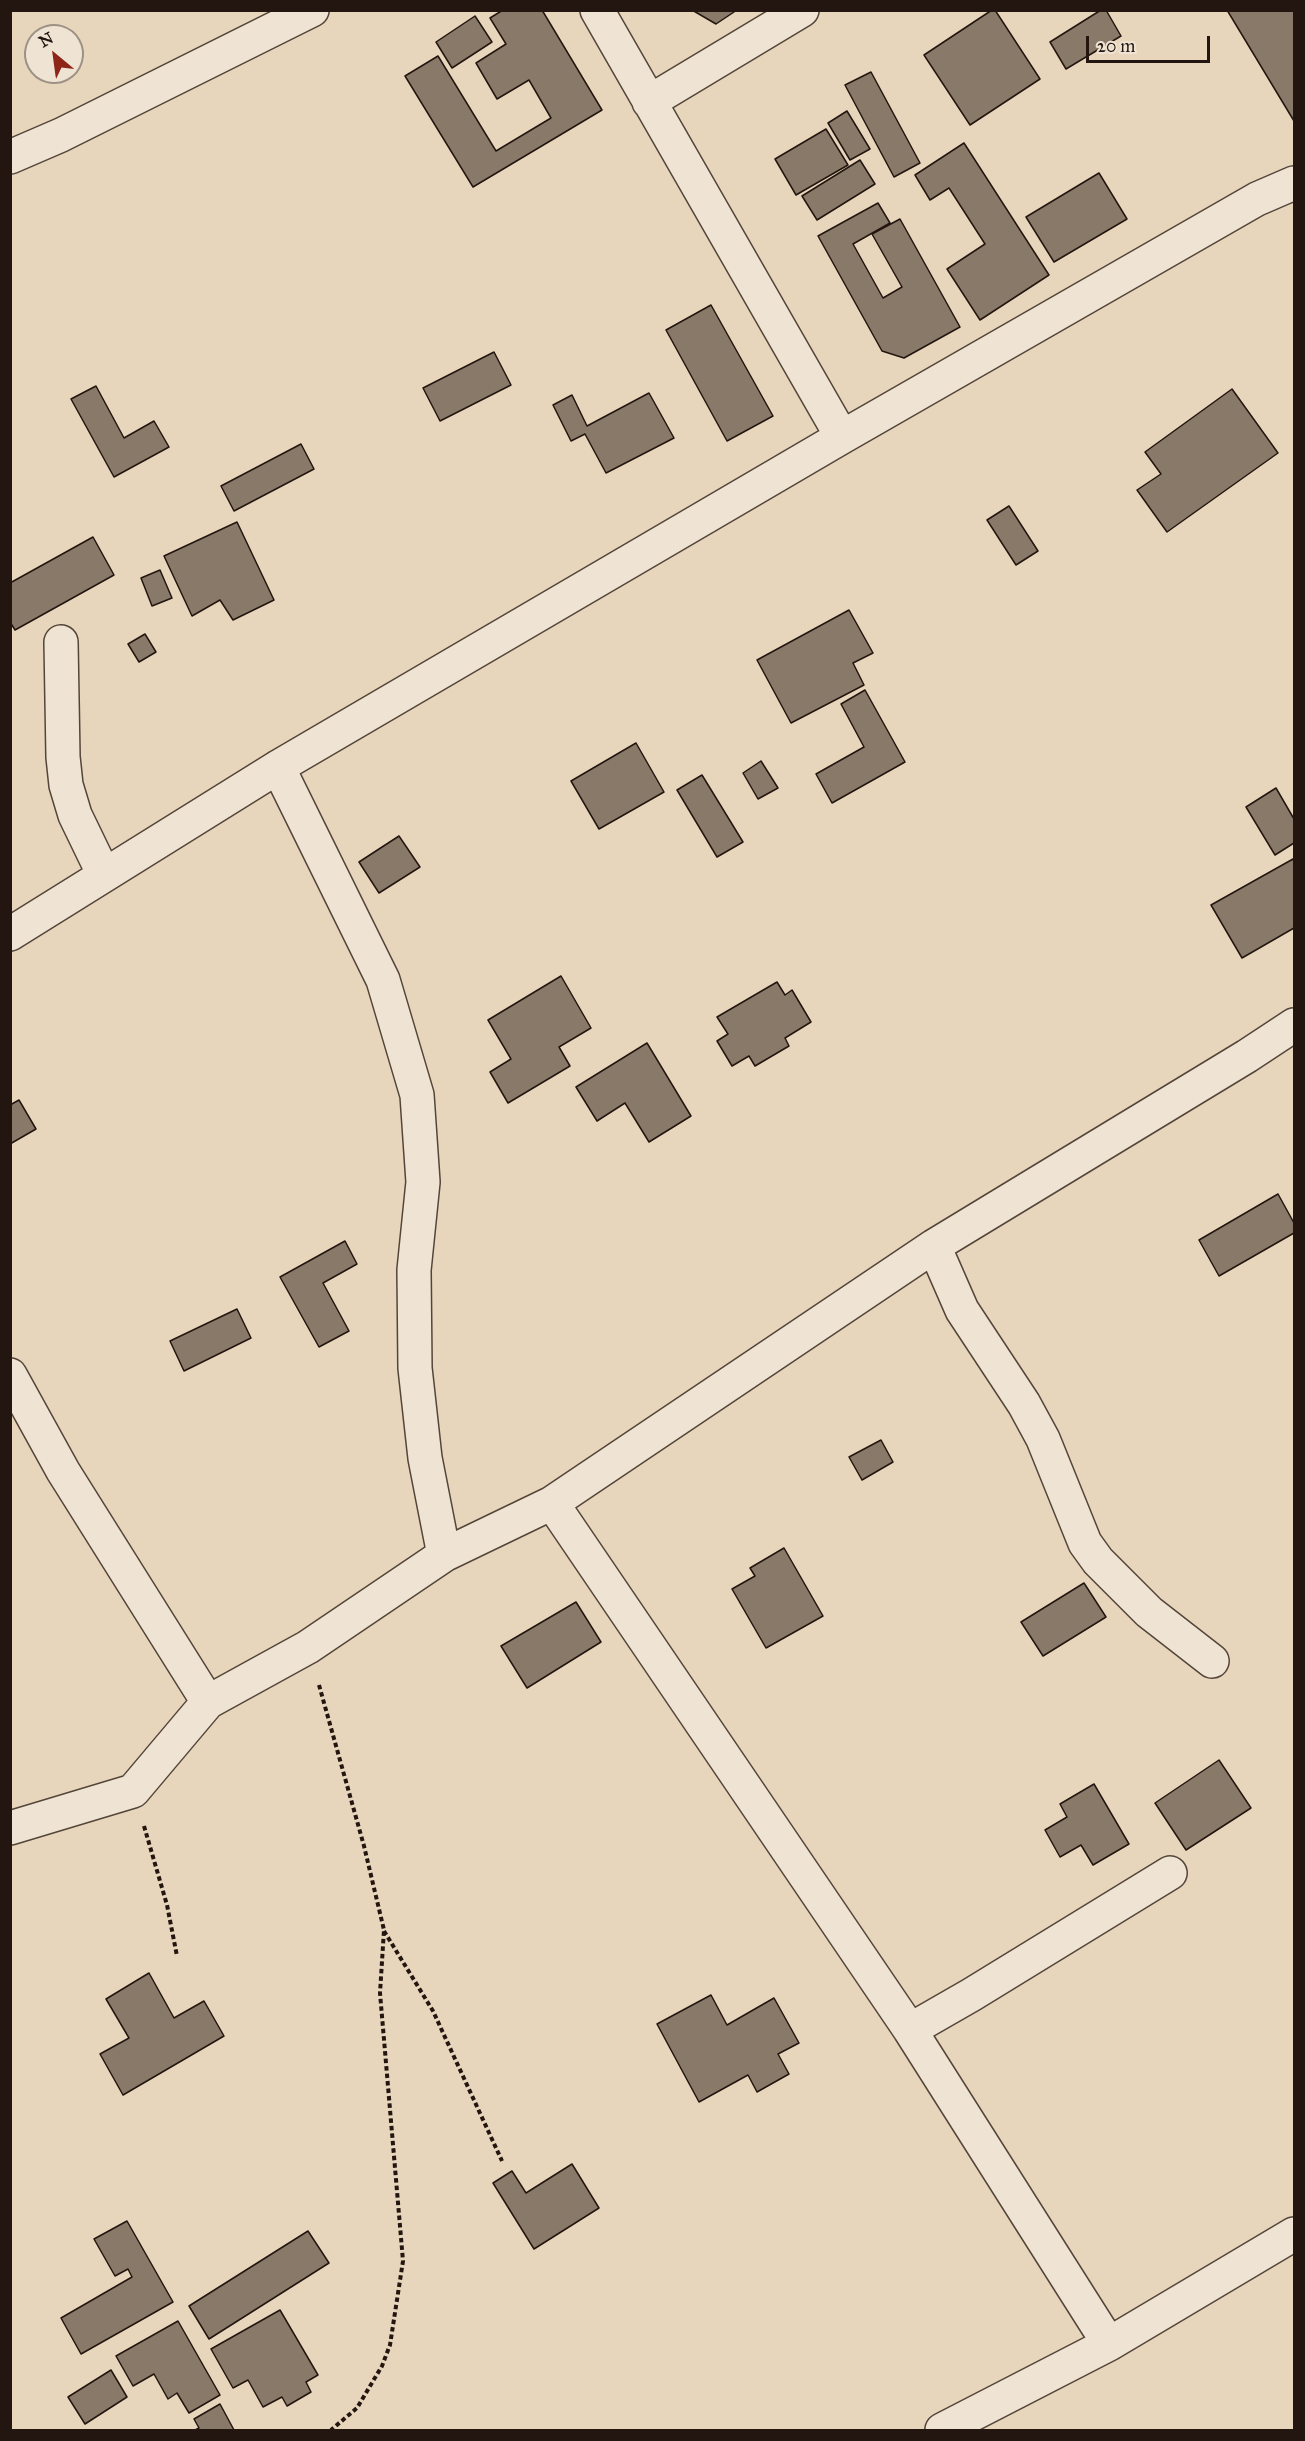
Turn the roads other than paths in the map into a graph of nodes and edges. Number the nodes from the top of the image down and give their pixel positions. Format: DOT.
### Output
graph roads {
  1 [pos="312,10"];
  2 [pos="597,10"];
  3 [pos="802,10"];
  4 [pos="649,102"];
  5 [pos="10,157"];
  6 [pos="1294,183"];
  7 [pos="842,437"];
  8 [pos="61,642"];
  9 [pos="278,767"];
  10 [pos="104,875"];
  11 [pos="10,934"];
  12 [pos="1294,1025"];
  13 [pos="934,1246"];
  14 [pos="10,1375"];
  15 [pos="552,1503"];
  16 [pos="444,1555"];
  17 [pos="1212,1660"];
  18 [pos="208,1702"];
  19 [pos="10,1828"];
  20 [pos="1170,1873"];
  21 [pos="910,2030"];
  22 [pos="1294,2234"];
  23 [pos="1109,2344"];
  24 [pos="942,2430"];
  1 -- 5 [label="street"];
  2 -- 4 [label="street"];
  3 -- 4 [label="street"];
  4 -- 7 [label="street"];
  6 -- 7 [label="street"];
  7 -- 9 [label="street"];
  8 -- 10 [label="street"];
  9 -- 10 [label="street"];
  9 -- 16 [label="street"];
  10 -- 11 [label="street"];
  12 -- 13 [label="street"];
  13 -- 15 [label="street"];
  13 -- 17 [label="street"];
  14 -- 18 [label="street"];
  15 -- 16 [label="street"];
  15 -- 21 [label="street"];
  16 -- 18 [label="street"];
  18 -- 19 [label="street"];
  20 -- 21 [label="street"];
  21 -- 23 [label="street"];
  22 -- 23 [label="street"];
  23 -- 24 [label="street"];
}
